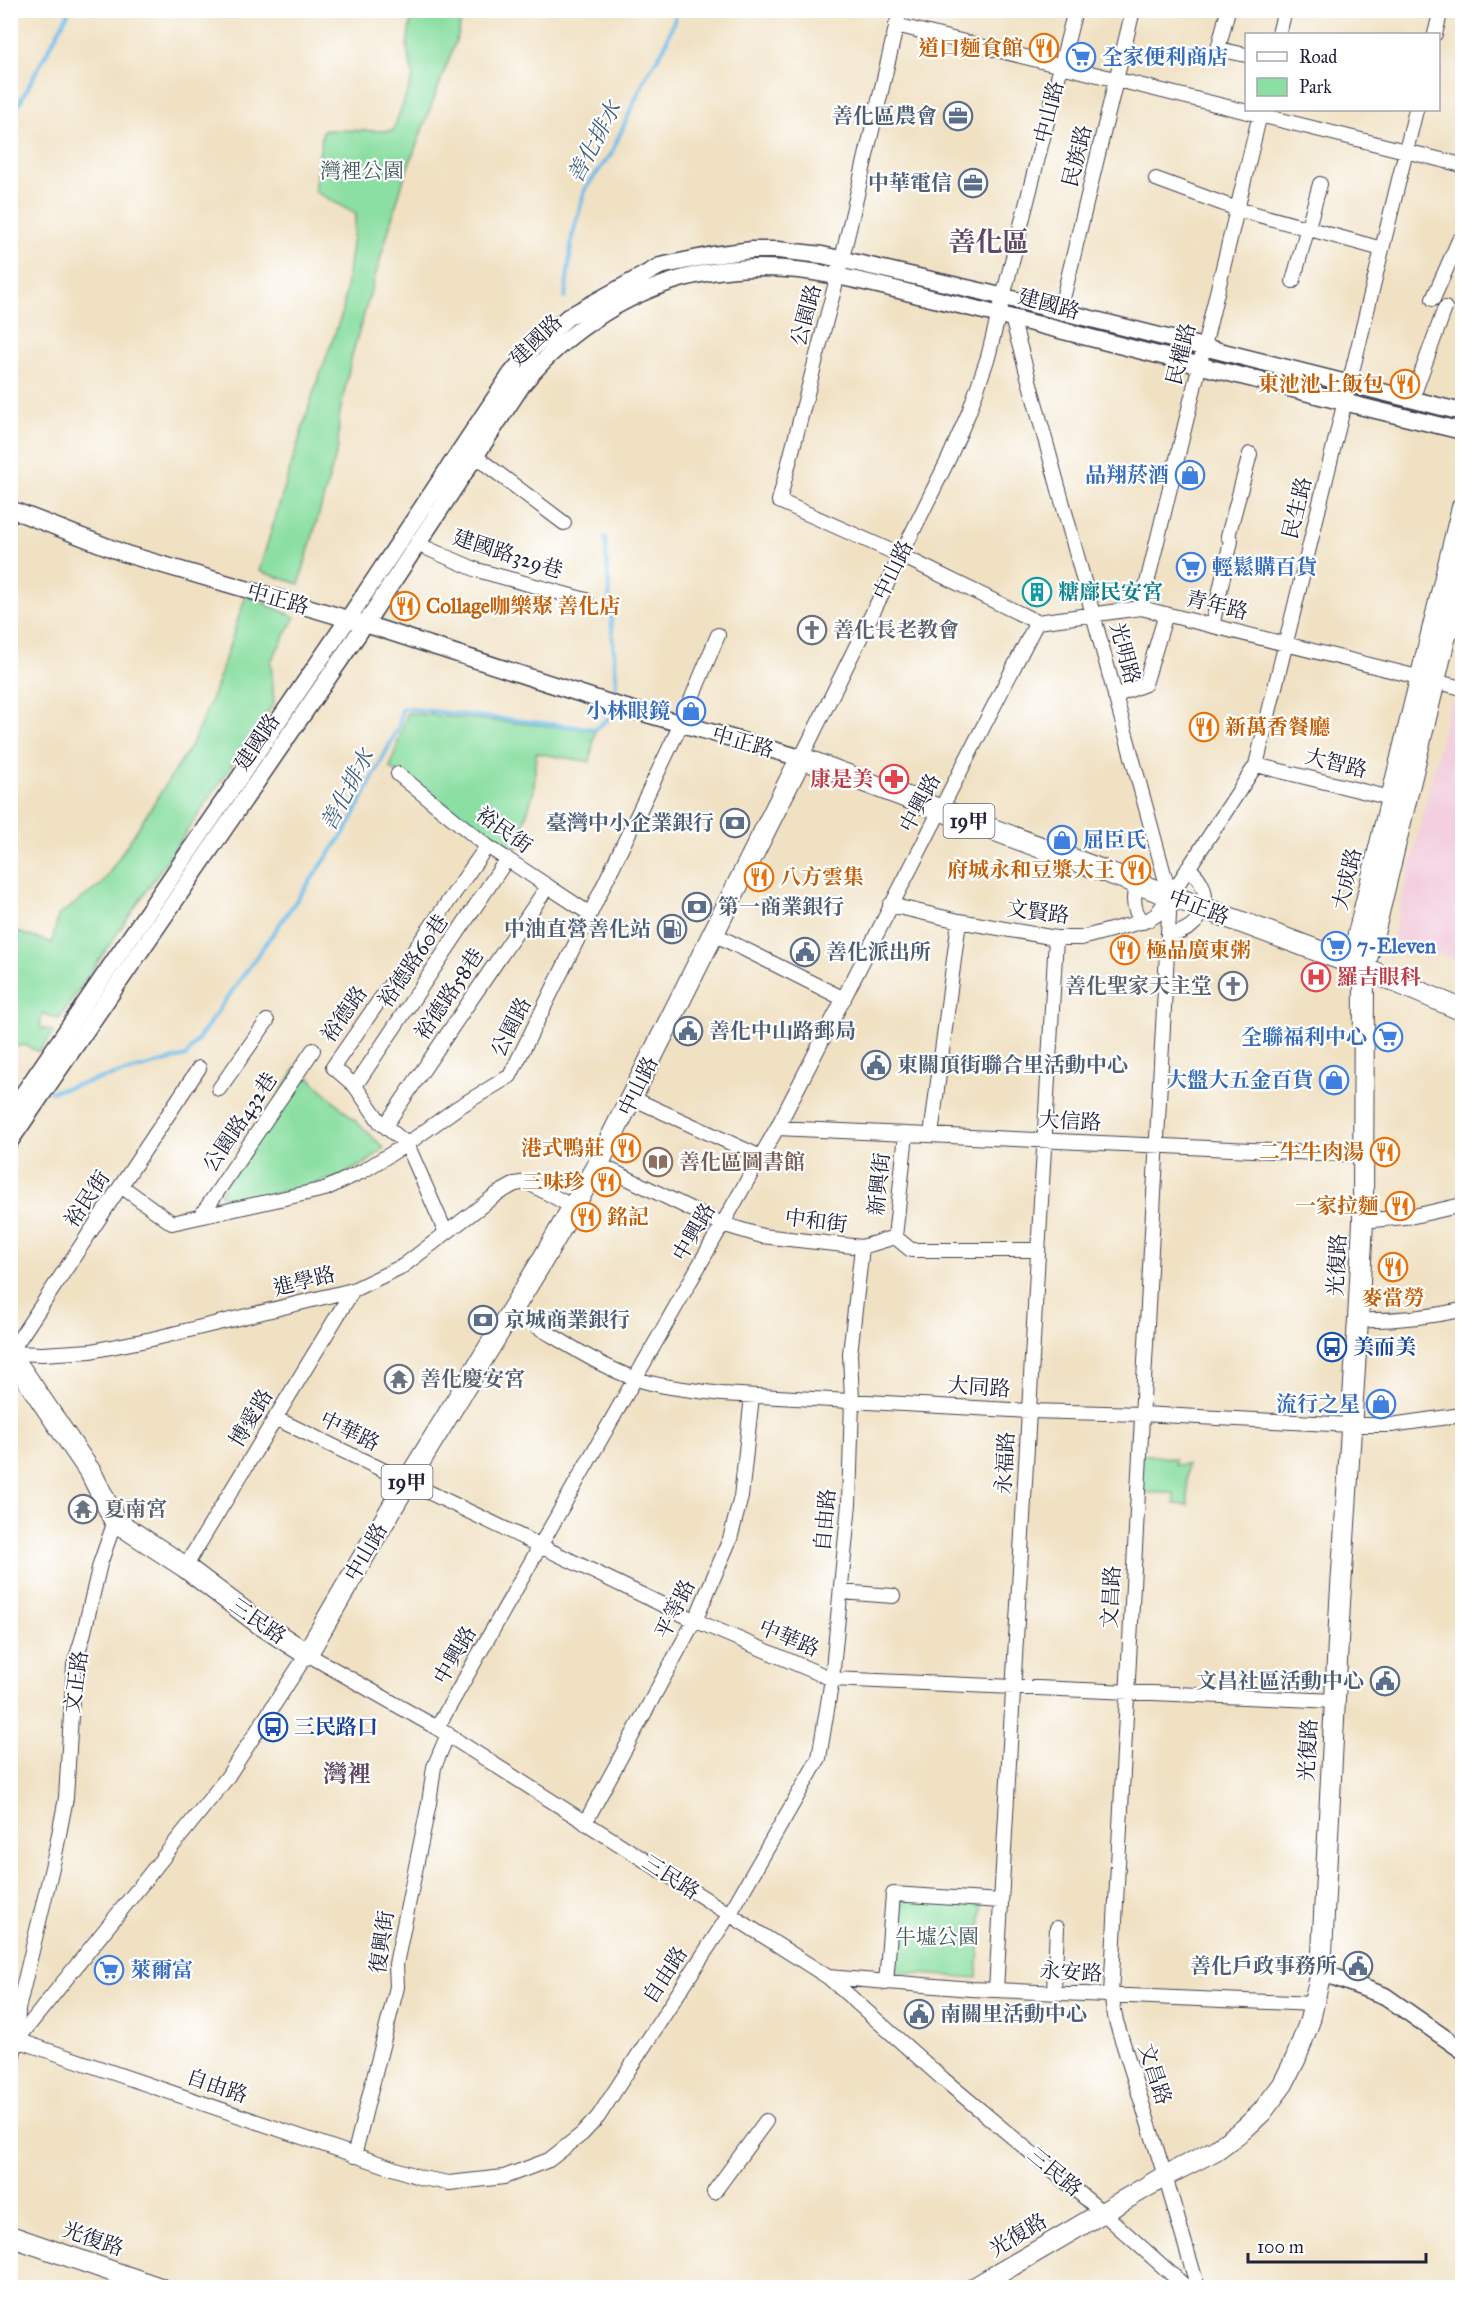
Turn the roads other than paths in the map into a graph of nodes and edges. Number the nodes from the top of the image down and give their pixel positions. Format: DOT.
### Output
graph roads {
  1 [pos="900,10"];
  2 [pos="1075,10"];
  3 [pos="1134,10"];
  4 [pos="1228,10"];
  5 [pos="1285,10"];
  6 [pos="1441,10"];
  7 [pos="896,25"];
  8 [pos="1279,33"];
  9 [pos="1435,33"];
  10 [pos="1245,55"];
  11 [pos="1061,65"];
  12 [pos="1117,80"];
  13 [pos="1245,109"];
  14 [pos="1416,111"];
  15 [pos="1260,112"];
  16 [pos="1406,151"];
  17 [pos="1462,165"];
  18 [pos="1156,179"];
  19 [pos="1320,184"];
  20 [pos="1237,209"];
  21 [pos="1308,229"];
  22 [pos="1462,241"];
  23 [pos="1382,249"];
  24 [pos="840,267"];
  25 [pos="1293,281"];
  26 [pos="1003,297"];
  27 [pos="1433,300"];
  28 [pos="1445,308"];
  29 [pos="1060,311"];
  30 [pos="1005,316"];
  31 [pos="1204,347"];
  32 [pos="1199,366"];
  33 [pos="1349,383"];
  34 [pos="1412,399"];
  35 [pos="1344,402"];
  36 [pos="1462,412"];
  37 [pos="1462,431"];
  38 [pos="1250,454"];
  39 [pos="475,456"];
  40 [pos="1462,507"];
  41 [pos="10,509"];
  42 [pos="564,523"];
  43 [pos="417,544"];
  44 [pos="900,555"];
  45 [pos="1462,570"];
  46 [pos="586,600"];
  47 [pos="1141,608"];
  48 [pos="1093,614"];
  49 [pos="1166,614"];
  50 [pos="357,622"];
  51 [pos="1037,622"];
  52 [pos="1212,626"];
  53 [pos="1455,631"];
  54 [pos="718,635"];
  55 [pos="1285,644"];
  56 [pos="1428,680"];
  57 [pos="1462,688"];
  58 [pos="1115,696"];
  59 [pos="681,724"];
  60 [pos="801,758"];
  61 [pos="1256,765"];
  62 [pos="398,774"];
  63 [pos="1399,800"];
  64 [pos="940,810"];
  65 [pos="487,846"];
  66 [pos="507,859"];
  67 [pos="1188,868"];
  68 [pos="1137,884"];
  69 [pos="548,886"];
  70 [pos="1170,896"];
  71 [pos="890,905"];
  72 [pos="1204,909"];
  73 [pos="590,914"];
  74 [pos="959,921"];
  75 [pos="1143,922"];
  76 [pos="714,934"];
  77 [pos="1168,935"];
  78 [pos="1056,938"];
  79 [pos="1364,968"];
  80 [pos="844,999"];
  81 [pos="1462,1010"];
  82 [pos="267,1021"];
  83 [pos="313,1050"];
  84 [pos="199,1068"];
  85 [pos="355,1086"];
  86 [pos="219,1089"];
  87 [pos="32,1095"];
  88 [pos="633,1098"];
  89 [pos="12,1110"];
  90 [pos="385,1126"];
  91 [pos="777,1128"];
  92 [pos="906,1134"];
  93 [pos="931,1135"];
  94 [pos="1044,1140"];
  95 [pos="10,1141"];
  96 [pos="406,1144"];
  97 [pos="1156,1146"];
  98 [pos="1362,1155"];
  99 [pos="761,1157"];
  100 [pos="598,1164"];
  101 [pos="121,1186"];
  102 [pos="1462,1205"];
  103 [pos="573,1208"];
  104 [pos="201,1216"];
  105 [pos="1363,1221"];
  106 [pos="722,1224"];
  107 [pos="446,1233"];
  108 [pos="895,1237"];
  109 [pos="862,1247"];
  110 [pos="1038,1250"];
  111 [pos="353,1290"];
  112 [pos="1462,1310"];
  113 [pos="511,1312"];
  114 [pos="1358,1320"];
  115 [pos="10,1353"];
  116 [pos="635,1378"];
  117 [pos="752,1396"];
  118 [pos="852,1400"];
  119 [pos="1029,1411"];
  120 [pos="1142,1414"];
  121 [pos="1462,1415"];
  122 [pos="275,1418"];
  123 [pos="1351,1425"];
  124 [pos="407,1482"];
  125 [pos="115,1521"];
  126 [pos="540,1546"];
  127 [pos="185,1567"];
  128 [pos="841,1592"];
  129 [pos="894,1596"];
  130 [pos="694,1620"];
  131 [pos="307,1654"];
  132 [pos="832,1679"];
  133 [pos="1013,1687"];
  134 [pos="1127,1692"];
  135 [pos="1335,1701"];
  136 [pos="443,1731"];
  137 [pos="585,1823"];
  138 [pos="1001,1901"];
  139 [pos="729,1915"];
  140 [pos="1057,1928"];
  141 [pos="1321,1972"];
  142 [pos="828,1977"];
  143 [pos="886,1983"];
  144 [pos="996,1990"];
  145 [pos="1054,1992"];
  146 [pos="1111,1995"];
  147 [pos="1314,2004"];
  148 [pos="17,2040"];
  149 [pos="1462,2050"];
  150 [pos="10,2065"];
  151 [pos="766,2121"];
  152 [pos="354,2156"];
  153 [pos="1165,2176"];
  154 [pos="714,2192"];
  155 [pos="1102,2212"];
  156 [pos="10,2236"];
  157 [pos="160,2288"];
  158 [pos="974,2288"];
  159 [pos="1187,2288"];
  160 [pos="1198,2288"];
  1 -- 7 [label="street, 公園路"];
  2 -- 11 [label="street, 中山路"];
  3 -- 12 [label="street, 民族路"];
  4 -- 10 [label="street"];
  5 -- 8 [label="street"];
  6 -- 9 [label="street"];
  7 -- 11 [label="street"];
  7 -- 24 [label="street, 公園路"];
  11 -- 12 [label="street"];
  11 -- 26 [label="street, 中山路"];
  12 -- 13 [label="street"];
  12 -- 29 [label="street, 民族路"];
  14 -- 16 [label="street, 民生路"];
  15 -- 16 [label="street"];
  15 -- 20 [label="street, 民權路"];
  16 -- 17 [label="street"];
  16 -- 23 [label="street, 民生路"];
  18 -- 20 [label="street"];
  19 -- 21 [label="street"];
  20 -- 21 [label="street"];
  20 -- 31 [label="street, 民權路"];
  21 -- 23 [label="street"];
  21 -- 25 [label="street"];
  22 -- 27 [label="street"];
  23 -- 33 [label="street, 民生路"];
  24 -- 26 [label="street, 建國路"];
  24 -- 30 [label="street, 建國路"];
  24 -- 39 [label="street, 建國路"];
  24 -- 44 [label="street, 公園路"];
  24 -- 50 [label="street, 建國路"];
  26 -- 29 [label="street, 建國路"];
  26 -- 30 [label="street, 中山路"];
  28 -- 34 [label="street"];
  29 -- 31 [label="street, 建國路"];
  30 -- 32 [label="street, 建國路"];
  30 -- 44 [label="street, 中山路"];
  30 -- 48 [label="street, 光明路"];
  31 -- 32 [label="street, 民權路"];
  31 -- 33 [label="street, 建國路"];
  32 -- 35 [label="street, 建國路"];
  32 -- 47 [label="street, 民權路"];
  33 -- 34 [label="street, 建國路"];
  33 -- 35 [label="street, 民生路"];
  34 -- 36 [label="street, 建國路"];
  35 -- 37 [label="street, 建國路"];
  35 -- 55 [label="street, 民生路"];
  38 -- 52 [label="street"];
  39 -- 42 [label="street"];
  39 -- 43 [label="street, 建國路"];
  40 -- 56 [label="main road, 大成路"];
  41 -- 50 [label="street, 中正路"];
  43 -- 46 [label="street, 建國路329巷"];
  43 -- 50 [label="street, 建國路"];
  44 -- 51 [label="street"];
  44 -- 60 [label="street, 中山路"];
  45 -- 53 [label="main road, 大成路"];
  47 -- 48 [label="street, 青年路"];
  47 -- 49 [label="street, 青年路"];
  48 -- 51 [label="street, 青年路"];
  48 -- 58 [label="street, 光明路"];
  49 -- 52 [label="street, 青年路"];
  49 -- 58 [label="street"];
  50 -- 59 [label="street, 中正路"];
  50 -- 87 [label="street, 建國路"];
  50 -- 87 [label="street, 建國路"];
  51 -- 64 [label="street, 中興路"];
  52 -- 55 [label="street, 青年路"];
  53 -- 56 [label="main road, 大成路"];
  54 -- 59 [label="street, 公園路"];
  55 -- 56 [label="street, 青年路"];
  55 -- 61 [label="street, 民生路"];
  56 -- 57 [label="street, 青年路"];
  56 -- 63 [label="main road, 大成路"];
  58 -- 70 [label="street, 光明路"];
  59 -- 60 [label="street, 中正路"];
  59 -- 73 [label="street, 公園路"];
  60 -- 64 [label="main road, 中正路 / 19甲"];
  60 -- 76 [label="main road, 中山路 / 19甲"];
  61 -- 63 [label="street, 大智路"];
  61 -- 67 [label="street, 民生路"];
  62 -- 65 [label="street, 裕民街"];
  63 -- 79 [label="main road, 大成路"];
  64 -- 68 [label="main road, 中正路 / 19甲"];
  64 -- 71 [label="street, 中興路"];
  65 -- 66 [label="street, 裕民街"];
  65 -- 85 [label="street, 裕德路"];
  66 -- 69 [label="street, 裕民街"];
  66 -- 85 [label="street, 裕德路60巷"];
  67 -- 70 [label="street, 民生路"];
  67 -- 72 [label="street"];
  68 -- 70 [label="main road, 中正路 / 19甲"];
  68 -- 75 [label="street"];
  69 -- 73 [label="street, 裕民街"];
  69 -- 90 [label="street, 裕德路58巷"];
  70 -- 72 [label="main road, 中正路 / 19甲"];
  70 -- 75 [label="street, 文賢路"];
  70 -- 77 [label="street, 文昌路"];
  71 -- 74 [label="street, 文賢路"];
  71 -- 80 [label="street, 中興路"];
  72 -- 77 [label="street"];
  72 -- 79 [label="main road, 中正路 / 19甲"];
  73 -- 96 [label="street, 公園路"];
  74 -- 78 [label="street, 文賢路"];
  74 -- 93 [label="street"];
  75 -- 78 [label="street, 文賢路"];
  76 -- 80 [label="street"];
  76 -- 88 [label="main road, 中山路 / 19甲"];
  77 -- 97 [label="street, 文昌路"];
  78 -- 94 [label="street, 永福路"];
  79 -- 81 [label="main road, 中正路 / 19甲"];
  79 -- 98 [label="main road, 光復路"];
  80 -- 91 [label="street, 中興路"];
  82 -- 86 [label="street"];
  83 -- 104 [label="street, 公園路432巷"];
  84 -- 101 [label="street, 裕民街"];
  85 -- 90 [label="street, 裕德路"];
  87 -- 89 [label="street, 建國路"];
  87 -- 95 [label="street, 建國路"];
  88 -- 99 [label="street"];
  88 -- 100 [label="main road, 中山路 / 19甲"];
  90 -- 96 [label="street, 裕德路"];
  91 -- 92 [label="street, 大信路"];
  91 -- 99 [label="street, 中興路"];
  92 -- 93 [label="street, 大信路"];
  92 -- 108 [label="street, 新興街"];
  93 -- 94 [label="street, 大信路"];
  94 -- 97 [label="street, 大信路"];
  94 -- 110 [label="street, 永福路"];
  96 -- 104 [label="street, 公園路"];
  96 -- 107 [label="street, 裕德路"];
  97 -- 98 [label="street, 大信路"];
  97 -- 120 [label="street, 文昌路"];
  98 -- 105 [label="main road, 光復路"];
  99 -- 106 [label="street, 中興路"];
  100 -- 103 [label="main road, 中山路 / 19甲"];
  100 -- 106 [label="street, 中和街"];
  101 -- 104 [label="street, 公園路"];
  101 -- 115 [label="street, 裕民街"];
  102 -- 105 [label="street"];
  103 -- 107 [label="street, 進學路"];
  103 -- 113 [label="main road, 中山路 / 19甲"];
  105 -- 114 [label="main road, 光復路"];
  106 -- 109 [label="street, 中和街"];
  106 -- 116 [label="street, 中興路"];
  107 -- 111 [label="street, 進學路"];
  108 -- 109 [label="street, 中和街"];
  108 -- 110 [label="street"];
  109 -- 118 [label="street, 自由路"];
  110 -- 119 [label="street, 永福路"];
  111 -- 115 [label="street, 進學路"];
  111 -- 122 [label="street, 博愛路"];
  112 -- 114 [label="street"];
  113 -- 116 [label="street, 大同路"];
  113 -- 124 [label="main road, 中山路 / 19甲"];
  114 -- 123 [label="main road, 光復路"];
  115 -- 125 [label="main road"];
  116 -- 117 [label="street, 大同路"];
  116 -- 126 [label="street, 中興路"];
  117 -- 118 [label="street, 大同路"];
  117 -- 130 [label="street, 平等路"];
  118 -- 119 [label="street, 大同路"];
  118 -- 128 [label="street, 自由路"];
  119 -- 120 [label="street, 大同路"];
  119 -- 133 [label="street, 永福路"];
  120 -- 123 [label="street, 大同路"];
  120 -- 134 [label="street, 文昌路"];
  121 -- 123 [label="street, 大同路"];
  122 -- 124 [label="street, 中華路"];
  122 -- 127 [label="street, 博愛路"];
  123 -- 135 [label="main road, 光復路"];
  124 -- 126 [label="street, 中華路"];
  124 -- 131 [label="main road, 中山路 / 19甲"];
  125 -- 127 [label="main road, 三民路"];
  125 -- 148 [label="street, 文正路"];
  126 -- 130 [label="street, 中華路"];
  126 -- 136 [label="street, 中興路"];
  127 -- 131 [label="main road, 三民路"];
  128 -- 129 [label="street"];
  128 -- 132 [label="street, 自由路"];
  130 -- 132 [label="street, 中華路"];
  130 -- 137 [label="street, 平等路"];
  131 -- 136 [label="street, 三民路"];
  131 -- 148 [label="street, 中山路"];
  132 -- 133 [label="street, 中華路"];
  132 -- 139 [label="street, 自由路"];
  133 -- 134 [label="street, 中華路"];
  133 -- 138 [label="street, 永福路"];
  134 -- 135 [label="street, 中華路"];
  134 -- 146 [label="street, 文昌路"];
  135 -- 141 [label="main road, 光復路"];
  136 -- 137 [label="street, 三民路"];
  136 -- 152 [label="street, 復興街"];
  137 -- 139 [label="street, 三民路"];
  138 -- 143 [label="street"];
  138 -- 144 [label="street, 永福路"];
  139 -- 142 [label="street, 三民路"];
  139 -- 152 [label="street, 自由路"];
  140 -- 145 [label="street"];
  141 -- 147 [label="main road, 光復路"];
  141 -- 149 [label="street"];
  142 -- 143 [label="street, 永安路"];
  142 -- 155 [label="street, 三民路"];
  143 -- 144 [label="street, 永安路"];
  144 -- 145 [label="street, 永安路"];
  145 -- 146 [label="street, 永安路"];
  146 -- 147 [label="street, 永安路"];
  146 -- 153 [label="street, 文昌路"];
  147 -- 153 [label="main road, 光復路"];
  148 -- 150 [label="street, 中山路"];
  148 -- 152 [label="street, 自由路"];
  151 -- 154 [label="street"];
  153 -- 155 [label="main road, 光復路"];
  153 -- 160 [label="street, 文昌路"];
  155 -- 158 [label="main road, 光復路"];
  155 -- 159 [label="street, 三民路"];
  156 -- 157 [label="main road, 光復路"];
}
